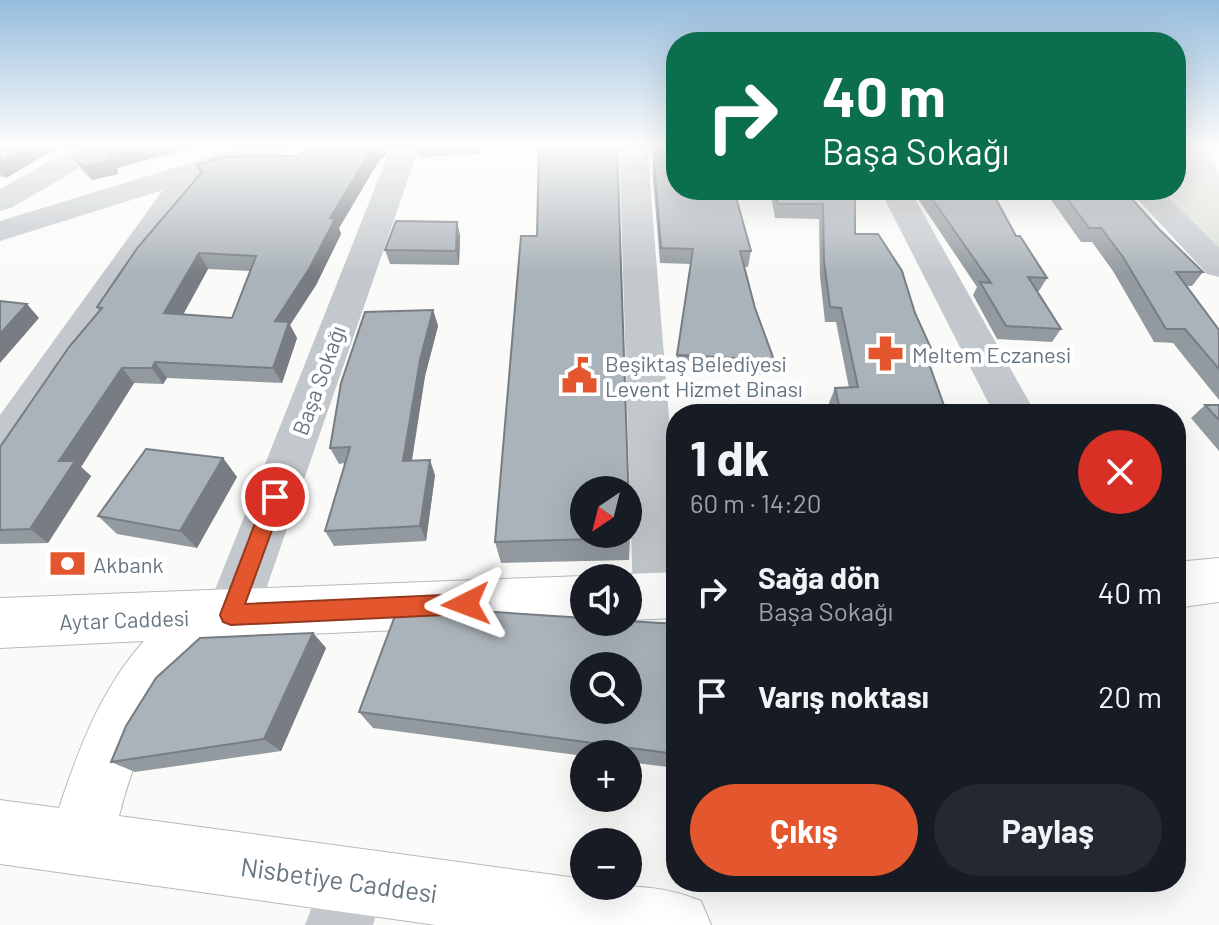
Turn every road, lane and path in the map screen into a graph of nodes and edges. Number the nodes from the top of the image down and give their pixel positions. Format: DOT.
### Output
graph roads {
  1 [pos="24,188"];
  2 [pos="139,188"];
  3 [pos="180,188"];
  4 [pos="390,188"];
  5 [pos="635,188"];
  6 [pos="900,200"];
  7 [pos="1154,200"];
  8 [pos="0,202"];
  9 [pos="0,231"];
  10 [pos="1219,267"];
  11 [pos="1010,404"];
  12 [pos="0,448"];
  13 [pos="1219,580"];
  14 [pos="1186,584"];
  15 [pos="654,596"];
  16 [pos="570,600"];
  17 [pos="231,615"];
  18 [pos="0,623"];
  19 [pos="0,832"];
  20 [pos="80,842"];
  21 [pos="346,904"];
  22 [pos="646,924"];
  1 -- 8 [label="street"];
  2 -- 9 [label="street"];
  3 -- 12 [label="street"];
  4 -- 17 [label="street, Başa Sokağı"];
  5 -- 15 [label="street"];
  6 -- 11 [label="street"];
  7 -- 10 [label="street"];
  13 -- 14 [label="main road"];
  16 -- 17 [label="main road, Aytar Caddesi"];
  17 -- 18 [label="main road, Aytar Caddesi"];
  17 -- 20 [label="main road"];
  19 -- 20 [label="main road, Nisbetiye Caddesi"];
  20 -- 21 [label="main road, Nisbetiye Caddesi"];
  21 -- 22 [label="main road, Nisbetiye Caddesi"];
}
